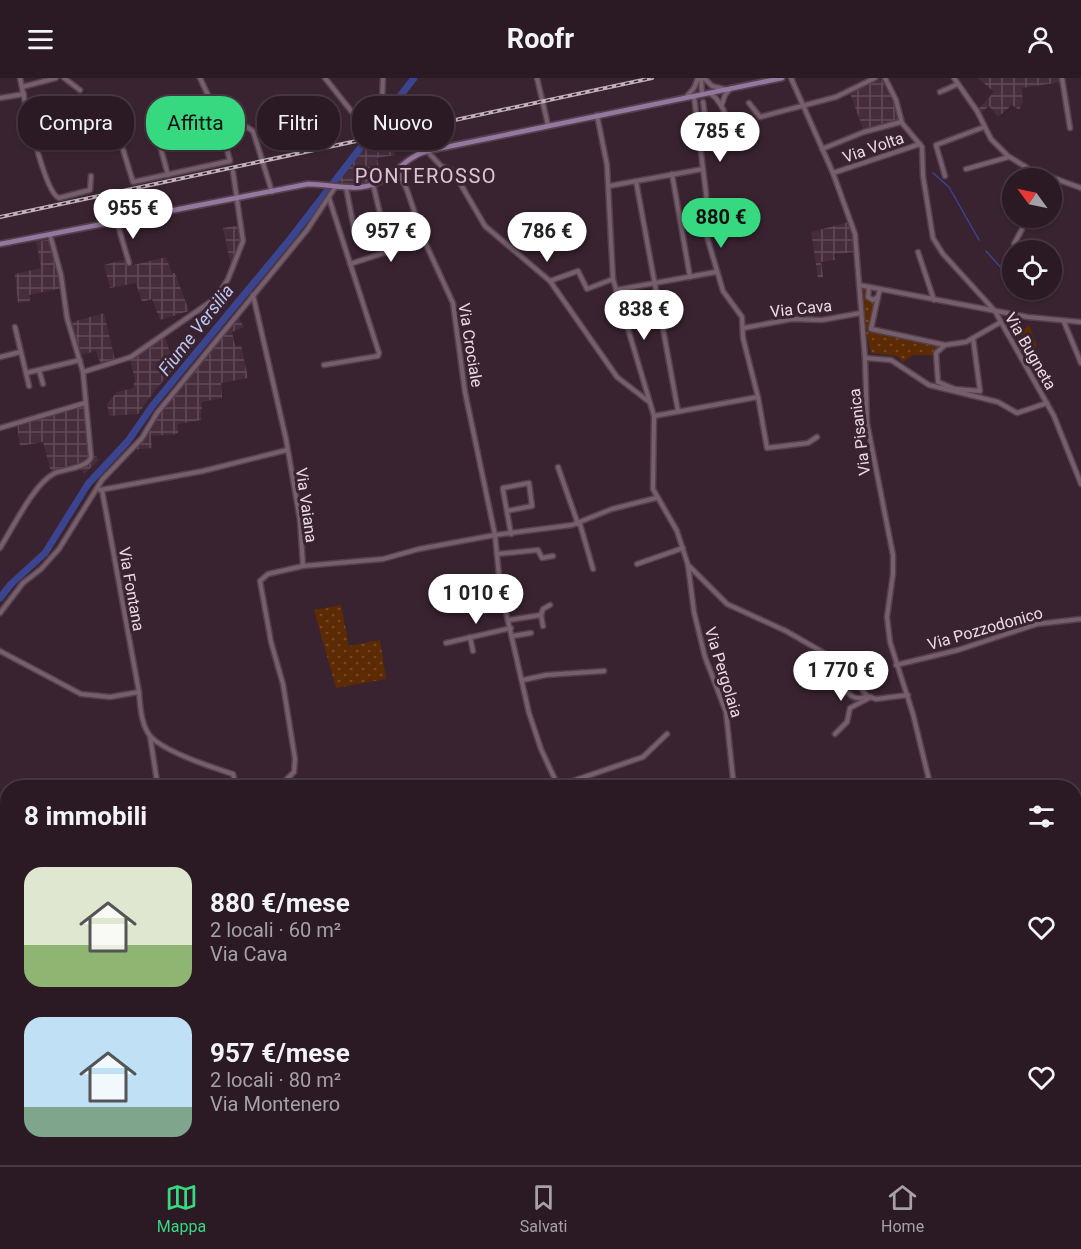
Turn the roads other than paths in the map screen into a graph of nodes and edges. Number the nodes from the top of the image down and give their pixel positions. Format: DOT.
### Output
graph roads {
  1 [pos="20,78"];
  2 [pos="56,78"];
  3 [pos="64,78"];
  4 [pos="200,78"];
  5 [pos="325,78"];
  6 [pos="383,78"];
  7 [pos="537,78"];
  8 [pos="701,78"];
  9 [pos="782,78"];
  10 [pos="791,78"];
  11 [pos="875,78"];
  12 [pos="885,78"];
  13 [pos="954,78"];
  14 [pos="1062,78"];
  15 [pos="958,84"];
  16 [pos="22,87"];
  17 [pos="731,88"];
  18 [pos="80,90"];
  19 [pos="724,90"];
  20 [pos="940,92"];
  21 [pos="702,93"];
  22 [pos="710,93"];
  23 [pos="24,94"];
  24 [pos="208,96"];
  25 [pos="694,96"];
  26 [pos="0,98"];
  27 [pos="684,98"];
  28 [pos="703,102"];
  29 [pos="748,103"];
  30 [pos="722,105"];
  31 [pos="802,105"];
  32 [pos="597,115"];
  33 [pos="901,122"];
  34 [pos="548,125"];
  35 [pos="245,126"];
  36 [pos="984,127"];
  37 [pos="1070,128"];
  38 [pos="920,144"];
  39 [pos="822,149"];
  40 [pos="37,150"];
  41 [pos="123,150"];
  42 [pos="161,150"];
  43 [pos="228,150"];
  44 [pos="427,151"];
  45 [pos="1009,157"];
  46 [pos="396,168"];
  47 [pos="1027,168"];
  48 [pos="703,169"];
  49 [pos="966,169"];
  50 [pos="233,171"];
  51 [pos="833,173"];
  52 [pos="672,174"];
  53 [pos="168,175"];
  54 [pos="91,176"];
  55 [pos="945,176"];
  56 [pos="636,181"];
  57 [pos="1062,182"];
  58 [pos="373,184"];
  59 [pos="335,186"];
  60 [pos="609,186"];
  61 [pos="346,187"];
  62 [pos="1081,188"];
  63 [pos="272,192"];
  64 [pos="328,197"];
  65 [pos="237,198"];
  66 [pos="117,222"];
  67 [pos="382,222"];
  68 [pos="50,235"];
  69 [pos="424,240"];
  70 [pos="0,244"];
  71 [pos="389,252"];
  72 [pos="918,252"];
  73 [pos="129,263"];
  74 [pos="350,264"];
  75 [pos="716,272"];
  76 [pos="690,277"];
  77 [pos="613,279"];
  78 [pos="550,281"];
  79 [pos="655,283"];
  80 [pos="859,285"];
  81 [pos="869,287"];
  82 [pos="880,289"];
  83 [pos="616,290"];
  84 [pos="253,295"];
  85 [pos="878,297"];
  86 [pos="934,300"];
  87 [pos="995,311"];
  88 [pos="861,313"];
  89 [pos="1001,322"];
  90 [pos="1064,322"];
  91 [pos="1081,322"];
  92 [pos="15,327"];
  93 [pos="744,328"];
  94 [pos="973,338"];
  95 [pos="945,345"];
  96 [pos="20,352"];
  97 [pos="0,357"];
  98 [pos="866,358"];
  99 [pos="80,360"];
  100 [pos="1081,363"];
  101 [pos="324,365"];
  102 [pos="39,370"];
  103 [pos="83,372"];
  104 [pos="26,373"];
  105 [pos="43,384"];
  106 [pos="29,386"];
  107 [pos="758,397"];
  108 [pos="649,401"];
  109 [pos="1047,403"];
  110 [pos="85,404"];
  111 [pos="678,411"];
  112 [pos="654,416"];
  113 [pos="0,428"];
  114 [pos="817,437"];
  115 [pos="287,450"];
  116 [pos="558,467"];
  117 [pos="1081,484"];
  118 [pos="96,488"];
  119 [pos="102,490"];
  120 [pos="656,498"];
  121 [pos="507,511"];
  122 [pos="579,524"];
  123 [pos="512,534"];
  124 [pos="495,535"];
  125 [pos="0,548"];
  126 [pos="683,548"];
  127 [pos="497,554"];
  128 [pos="553,556"];
  129 [pos="637,564"];
  130 [pos="688,565"];
  131 [pos="303,566"];
  132 [pos="593,569"];
  133 [pos="550,605"];
  134 [pos="505,606"];
  135 [pos="482,610"];
  136 [pos="0,613"];
  137 [pos="541,615"];
  138 [pos="509,620"];
  139 [pos="1081,620"];
  140 [pos="543,626"];
  141 [pos="511,628"];
  142 [pos="531,633"];
  143 [pos="513,636"];
  144 [pos="470,637"];
  145 [pos="446,643"];
  146 [pos="0,651"];
  147 [pos="473,651"];
  148 [pos="896,665"];
  149 [pos="604,671"];
  150 [pos="524,680"];
  151 [pos="849,682"];
  152 [pos="139,692"];
  153 [pos="908,695"];
  154 [pos="869,697"];
  155 [pos="667,734"];
  156 [pos="835,734"];
  157 [pos="150,736"];
  158 [pos="157,780"];
  159 [pos="234,780"];
  160 [pos="286,780"];
  161 [pos="556,780"];
  162 [pos="579,780"];
  163 [pos="733,780"];
  164 [pos="929,780"];
  1 -- 16 [label="street"];
  2 -- 16 [label="street"];
  3 -- 18 [label="street"];
  4 -- 24 [label="street"];
  5 -- 6 [label="street"];
  7 -- 34 [label="street"];
  8 -- 19 [label="street"];
  8 -- 21 [label="street"];
  8 -- 27 [label="street"];
  9 -- 17 [label="main road"];
  10 -- 31 [label="street, Via Pisanica"];
  11 -- 31 [label="street"];
  12 -- 33 [label="street"];
  13 -- 15 [label="street"];
  14 -- 37 [label="street"];
  15 -- 20 [label="street"];
  15 -- 36 [label="street"];
  16 -- 23 [label="street"];
  17 -- 19 [label="main road"];
  17 -- 30 [label="street"];
  19 -- 22 [label="main road"];
  22 -- 25 [label="main road"];
  22 -- 30 [label="street"];
  23 -- 26 [label="street"];
  25 -- 27 [label="main road"];
  25 -- 48 [label="street"];
  27 -- 32 [label="main road"];
  28 -- 30 [label="street"];
  29 -- 31 [label="street"];
  31 -- 39 [label="street, Via Pisanica"];
  32 -- 34 [label="main road"];
  32 -- 60 [label="street"];
  33 -- 38 [label="street"];
  33 -- 39 [label="street"];
  34 -- 44 [label="main road"];
  35 -- 63 [label="street"];
  36 -- 45 [label="street"];
  36 -- 55 [label="street"];
  38 -- 51 [label="street, Via Volta"];
  38 -- 87 [label="street, Via Bugneta"];
  39 -- 51 [label="street, Via Pisanica"];
  40 -- 54 [label="street"];
  41 -- 53 [label="street"];
  42 -- 53 [label="street"];
  43 -- 53 [label="street"];
  44 -- 46 [label="main road"];
  44 -- 78 [label="street"];
  45 -- 47 [label="street"];
  45 -- 49 [label="street"];
  46 -- 58 [label="main road"];
  46 -- 69 [label="street, Via Crociale"];
  48 -- 52 [label="street"];
  48 -- 75 [label="street"];
  50 -- 65 [label="street"];
  51 -- 80 [label="street, Via Pisanica"];
  52 -- 56 [label="street"];
  52 -- 76 [label="street"];
  56 -- 60 [label="street"];
  56 -- 79 [label="street"];
  57 -- 62 [label="street"];
  58 -- 61 [label="main road"];
  58 -- 67 [label="street"];
  59 -- 61 [label="main road"];
  59 -- 63 [label="main road"];
  59 -- 64 [label="street"];
  60 -- 77 [label="street"];
  61 -- 67 [label="street"];
  63 -- 65 [label="main road"];
  64 -- 74 [label="street"];
  64 -- 84 [label="street"];
  65 -- 66 [label="main road"];
  65 -- 103 [label="street"];
  66 -- 68 [label="main road"];
  66 -- 73 [label="street"];
  67 -- 71 [label="street"];
  68 -- 70 [label="main road"];
  68 -- 99 [label="street"];
  69 -- 71 [label="street"];
  69 -- 124 [label="street, Via Crociale"];
  71 -- 74 [label="street"];
  72 -- 86 [label="street"];
  74 -- 101 [label="street"];
  75 -- 76 [label="street"];
  75 -- 93 [label="street"];
  76 -- 79 [label="street"];
  77 -- 78 [label="street"];
  77 -- 83 [label="street"];
  78 -- 108 [label="street"];
  79 -- 83 [label="street"];
  79 -- 111 [label="street"];
  80 -- 81 [label="street"];
  80 -- 88 [label="street, Via Pisanica"];
  81 -- 82 [label="street"];
  81 -- 85 [label="street"];
  82 -- 85 [label="street"];
  82 -- 86 [label="street"];
  83 -- 108 [label="street"];
  84 -- 115 [label="street, Via Vaiana"];
  84 -- 118 [label="street"];
  85 -- 95 [label="street"];
  86 -- 87 [label="street"];
  87 -- 89 [label="street, Via Bugneta"];
  87 -- 90 [label="street"];
  88 -- 93 [label="street, Via Cava"];
  88 -- 98 [label="street, Via Pisanica"];
  89 -- 94 [label="street"];
  89 -- 109 [label="street, Via Bugneta"];
  90 -- 91 [label="street"];
  90 -- 100 [label="street"];
  92 -- 96 [label="street"];
  93 -- 107 [label="street"];
  94 -- 95 [label="street"];
  94 -- 95 [label="street"];
  96 -- 97 [label="street"];
  96 -- 104 [label="street"];
  98 -- 109 [label="street"];
  98 -- 148 [label="street, Via Pisanica"];
  99 -- 102 [label="street"];
  99 -- 103 [label="street"];
  102 -- 104 [label="street"];
  102 -- 105 [label="street"];
  103 -- 110 [label="street"];
  104 -- 106 [label="street"];
  107 -- 111 [label="street"];
  107 -- 114 [label="street"];
  108 -- 112 [label="street"];
  109 -- 117 [label="street, Via Bugneta"];
  110 -- 113 [label="street"];
  110 -- 125 [label="street"];
  111 -- 112 [label="street"];
  112 -- 120 [label="street"];
  115 -- 119 [label="street"];
  115 -- 131 [label="street, Via Vaiana"];
  116 -- 122 [label="street"];
  118 -- 119 [label="street"];
  118 -- 136 [label="street"];
  119 -- 152 [label="street, Via Fontana"];
  120 -- 122 [label="street"];
  120 -- 126 [label="street, Via Pergolaia"];
  121 -- 121 [label="street"];
  121 -- 123 [label="street"];
  122 -- 123 [label="street"];
  122 -- 132 [label="street"];
  123 -- 124 [label="street"];
  124 -- 127 [label="street, Via Crociale"];
  124 -- 131 [label="street"];
  126 -- 129 [label="street"];
  126 -- 130 [label="street, Via Pergolaia"];
  127 -- 128 [label="street"];
  127 -- 134 [label="street, Via Crociale"];
  130 -- 154 [label="street"];
  130 -- 163 [label="street, Via Pergolaia"];
  131 -- 160 [label="street, Via Vaiana"];
  133 -- 137 [label="street"];
  134 -- 135 [label="street"];
  134 -- 138 [label="street, Via Crociale"];
  137 -- 138 [label="street"];
  137 -- 140 [label="street"];
  138 -- 141 [label="street, Via Crociale"];
  139 -- 148 [label="street, Via Pozzodonico"];
  141 -- 143 [label="street, Via Crociale"];
  141 -- 144 [label="street"];
  142 -- 143 [label="street"];
  143 -- 150 [label="street, Via Crociale"];
  144 -- 145 [label="street"];
  144 -- 147 [label="street"];
  146 -- 152 [label="street"];
  148 -- 153 [label="street, Via Pisanica"];
  149 -- 150 [label="street"];
  150 -- 161 [label="street, Via Crociale"];
  151 -- 154 [label="street"];
  152 -- 157 [label="street, Via Fontana"];
  153 -- 154 [label="street"];
  153 -- 164 [label="street, Via Pisanica"];
  154 -- 156 [label="street"];
  155 -- 162 [label="street, Via Crociale"];
  157 -- 158 [label="street"];
  157 -- 159 [label="street"];
}
